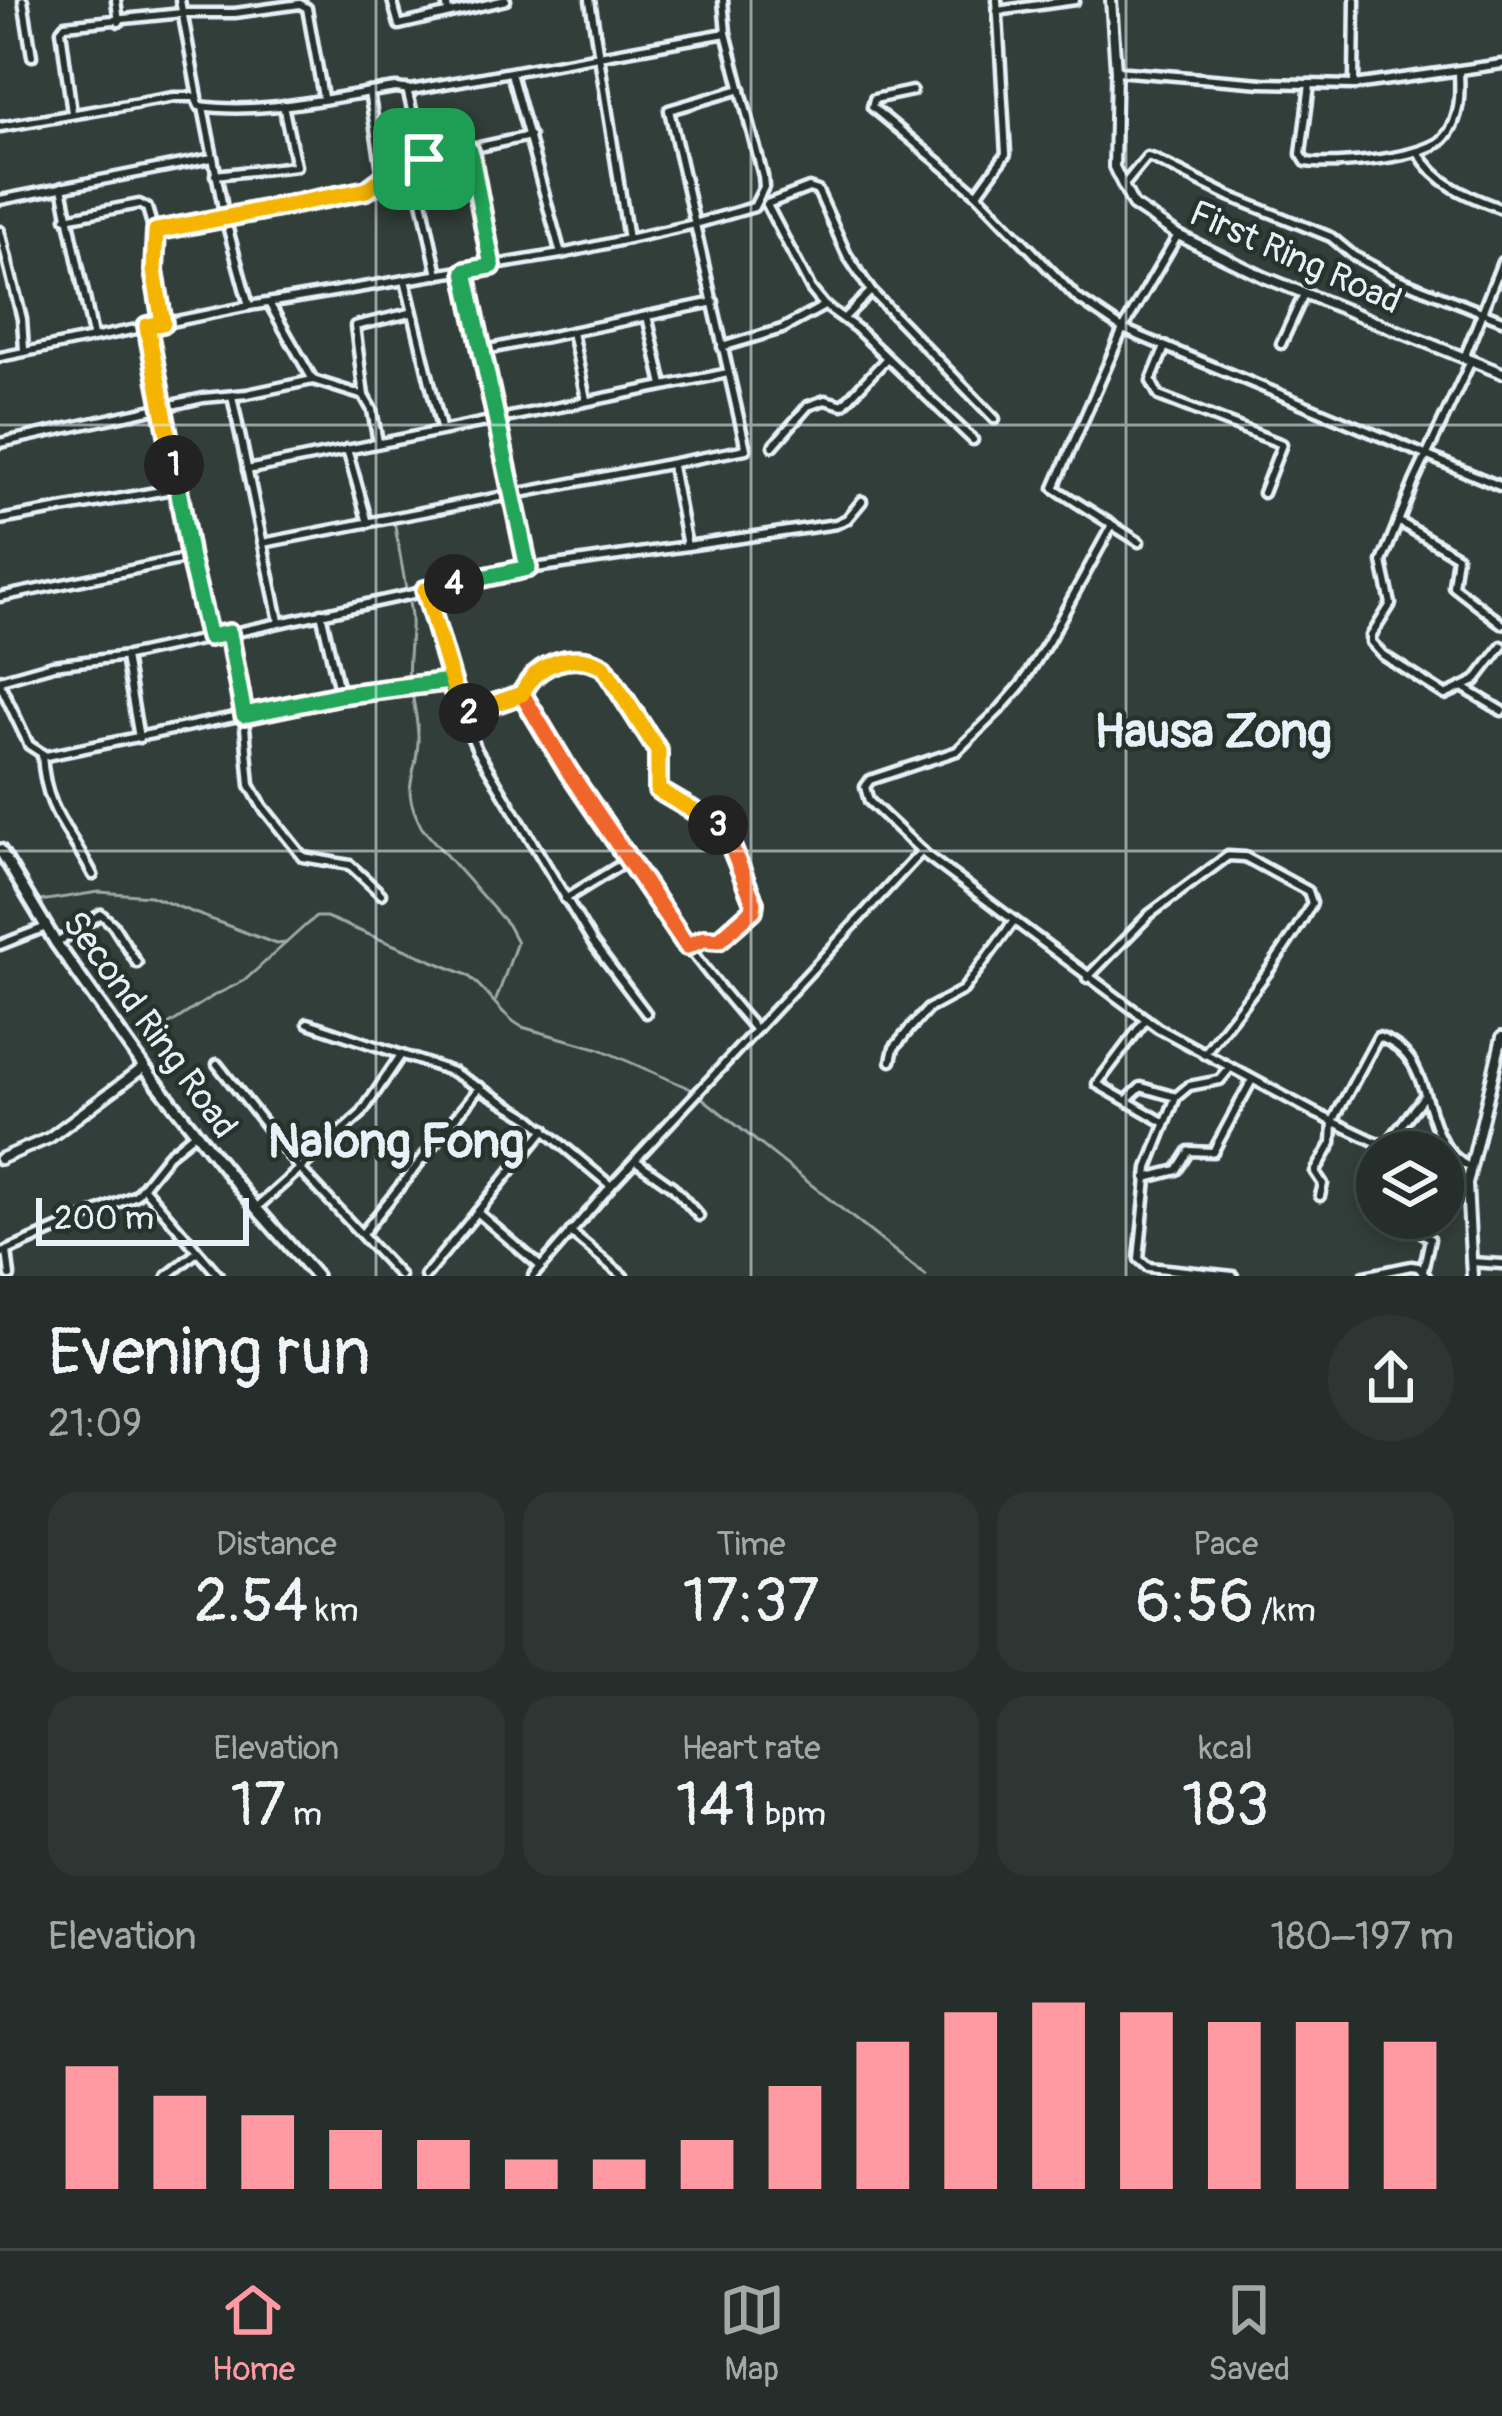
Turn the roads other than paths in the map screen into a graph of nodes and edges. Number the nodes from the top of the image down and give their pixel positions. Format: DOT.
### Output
graph roads {
  1 [pos="23,0"];
  2 [pos="116,0"];
  3 [pos="179,0"];
  4 [pos="233,0"];
  5 [pos="392,0"];
  6 [pos="446,0"];
  7 [pos="506,0"];
  8 [pos="590,0"];
  9 [pos="723,0"];
  10 [pos="997,0"];
  11 [pos="1075,0"];
  12 [pos="1111,0"];
  13 [pos="1355,0"];
  14 [pos="998,11"];
  15 [pos="448,12"];
  16 [pos="182,13"];
  17 [pos="235,13"];
  18 [pos="119,22"];
  19 [pos="726,33"];
  20 [pos="32,56"];
  21 [pos="597,58"];
  22 [pos="1502,64"];
  23 [pos="1116,71"];
  24 [pos="1460,71"];
  25 [pos="511,74"];
  26 [pos="1310,84"];
  27 [pos="1354,85"];
  28 [pos="407,89"];
  29 [pos="742,89"];
  30 [pos="369,92"];
  31 [pos="912,92"];
  32 [pos="323,97"];
  33 [pos="283,105"];
  34 [pos="200,106"];
  35 [pos="72,113"];
  36 [pos="0,127"];
  37 [pos="530,136"];
  38 [pos="470,151"];
  39 [pos="1418,152"];
  40 [pos="212,158"];
  41 [pos="424,159"];
  42 [pos="414,163"];
  43 [pos="215,175"];
  44 [pos="383,176"];
  45 [pos="62,187"];
  46 [pos="1121,188"];
  47 [pos="977,194"];
  48 [pos="0,200"];
  49 [pos="764,201"];
  50 [pos="1502,209"];
  51 [pos="66,218"];
  52 [pos="225,218"];
  53 [pos="695,224"];
  54 [pos="0,231"];
  55 [pos="156,231"];
  56 [pos="1178,235"];
  57 [pos="628,240"];
  58 [pos="561,254"];
  59 [pos="1502,262"];
  60 [pos="492,266"];
  61 [pos="465,271"];
  62 [pos="438,275"];
  63 [pos="14,280"];
  64 [pos="405,280"];
  65 [pos="0,283"];
  66 [pos="871,292"];
  67 [pos="1304,294"];
  68 [pos="269,302"];
  69 [pos="714,302"];
  70 [pos="824,305"];
  71 [pos="249,306"];
  72 [pos="1482,311"];
  73 [pos="410,313"];
  74 [pos="646,316"];
  75 [pos="844,318"];
  76 [pos="1502,320"];
  77 [pos="163,323"];
  78 [pos="147,326"];
  79 [pos="1123,329"];
  80 [pos="572,332"];
  81 [pos="94,337"];
  82 [pos="1281,344"];
  83 [pos="722,347"];
  84 [pos="1165,347"];
  85 [pos="480,350"];
  86 [pos="24,352"];
  87 [pos="0,357"];
  88 [pos="885,360"];
  89 [pos="1468,360"];
  90 [pos="728,373"];
  91 [pos="1502,373"];
  92 [pos="313,380"];
  93 [pos="663,386"];
  94 [pos="232,396"];
  95 [pos="364,396"];
  96 [pos="587,400"];
  97 [pos="162,408"];
  98 [pos="494,418"];
  99 [pos="995,419"];
  100 [pos="441,429"];
  101 [pos="973,440"];
  102 [pos="0,442"];
  103 [pos="378,442"];
  104 [pos="773,446"];
  105 [pos="347,449"];
  106 [pos="1426,456"];
  107 [pos="672,466"];
  108 [pos="247,470"];
  109 [pos="1502,487"];
  110 [pos="178,488"];
  111 [pos="1263,493"];
  112 [pos="513,496"];
  113 [pos="862,501"];
  114 [pos="0,520"];
  115 [pos="1398,521"];
  116 [pos="368,523"];
  117 [pos="1112,525"];
  118 [pos="1139,542"];
  119 [pos="263,543"];
  120 [pos="687,546"];
  121 [pos="190,558"];
  122 [pos="528,568"];
  123 [pos="425,590"];
  124 [pos="0,597"];
  125 [pos="321,613"];
  126 [pos="279,621"];
  127 [pos="1502,624"];
  128 [pos="229,633"];
  129 [pos="209,637"];
  130 [pos="1502,646"];
  131 [pos="125,657"];
  132 [pos="450,681"];
  133 [pos="0,682"];
  134 [pos="1465,688"];
  135 [pos="522,694"];
  136 [pos="340,695"];
  137 [pos="1502,711"];
  138 [pos="244,715"];
  139 [pos="462,715"];
  140 [pos="140,738"];
  141 [pos="42,755"];
  142 [pos="0,850"];
  143 [pos="922,851"];
  144 [pos="627,861"];
  145 [pos="93,875"];
  146 [pos="380,893"];
  147 [pos="566,899"];
  148 [pos="1013,922"];
  149 [pos="46,927"];
  150 [pos="56,943"];
  151 [pos="0,945"];
  152 [pos="687,946"];
  153 [pos="137,963"];
  154 [pos="1088,978"];
  155 [pos="646,1013"];
  156 [pos="1146,1019"];
  157 [pos="308,1023"];
  158 [pos="756,1030"];
  159 [pos="1501,1043"];
  160 [pos="1204,1054"];
  161 [pos="401,1055"];
  162 [pos="891,1061"];
  163 [pos="217,1064"];
  164 [pos="144,1066"];
  165 [pos="1230,1068"];
  166 [pos="1252,1080"];
  167 [pos="480,1087"];
  168 [pos="1176,1096"];
  169 [pos="1424,1096"];
  170 [pos="1127,1100"];
  171 [pos="1334,1121"];
  172 [pos="1165,1124"];
  173 [pos="545,1129"];
  174 [pos="1397,1131"];
  175 [pos="1356,1132"];
  176 [pos="195,1133"];
  177 [pos="0,1159"];
  178 [pos="636,1161"];
  179 [pos="1469,1167"];
  180 [pos="302,1170"];
  181 [pos="1146,1178"];
  182 [pos="1464,1183"];
  183 [pos="1467,1184"];
  184 [pos="611,1186"];
  185 [pos="143,1187"];
  186 [pos="1320,1196"];
  187 [pos="256,1208"];
  188 [pos="477,1212"];
  189 [pos="699,1216"];
  190 [pos="570,1232"];
  191 [pos="362,1234"];
  192 [pos="1430,1239"];
  193 [pos="199,1251"];
  194 [pos="4,1252"];
  195 [pos="1471,1262"];
  196 [pos="1502,1264"];
  197 [pos="541,1267"];
  198 [pos="1424,1274"];
  199 [pos="10,1276"];
  200 [pos="167,1276"];
  201 [pos="219,1276"];
  202 [pos="316,1276"];
  203 [pos="400,1276"];
  204 [pos="425,1276"];
  205 [pos="533,1276"];
  206 [pos="623,1276"];
  207 [pos="1233,1276"];
  208 [pos="1364,1276"];
  209 [pos="1472,1276"];
  1 -- 20 [label="street"];
  2 -- 18 [label="street"];
  3 -- 16 [label="street"];
  4 -- 17 [label="street"];
  5 -- 15 [label="street"];
  6 -- 15 [label="street"];
  7 -- 15 [label="street"];
  8 -- 21 [label="street"];
  9 -- 19 [label="street"];
  10 -- 14 [label="street"];
  11 -- 14 [label="street"];
  12 -- 23 [label="street"];
  13 -- 27 [label="street"];
  14 -- 47 [label="street"];
  16 -- 17 [label="street"];
  16 -- 18 [label="street"];
  16 -- 34 [label="street"];
  17 -- 32 [label="street"];
  18 -- 35 [label="street"];
  19 -- 21 [label="street"];
  19 -- 29 [label="street"];
  21 -- 25 [label="street"];
  21 -- 57 [label="street"];
  22 -- 24 [label="street"];
  23 -- 26 [label="street"];
  23 -- 46 [label="street"];
  24 -- 27 [label="street"];
  24 -- 39 [label="street"];
  25 -- 28 [label="street"];
  25 -- 37 [label="street"];
  26 -- 27 [label="street"];
  26 -- 39 [label="street"];
  28 -- 30 [label="street"];
  28 -- 41 [label="street"];
  29 -- 49 [label="street"];
  29 -- 53 [label="street"];
  30 -- 32 [label="street"];
  30 -- 44 [label="street"];
  31 -- 47 [label="street"];
  32 -- 33 [label="street"];
  33 -- 34 [label="street"];
  33 -- 43 [label="street"];
  34 -- 35 [label="street"];
  34 -- 40 [label="street"];
  35 -- 36 [label="street"];
  37 -- 38 [label="street"];
  37 -- 58 [label="street"];
  38 -- 41 [label="street"];
  38 -- 60 [label="street"];
  39 -- 50 [label="street"];
  40 -- 43 [label="street"];
  40 -- 45 [label="street"];
  41 -- 42 [label="street"];
  42 -- 44 [label="street"];
  42 -- 62 [label="street"];
  43 -- 52 [label="street"];
  44 -- 52 [label="street"];
  45 -- 48 [label="street"];
  45 -- 51 [label="street"];
  46 -- 56 [label="street, First Ring Road"];
  46 -- 72 [label="street"];
  47 -- 79 [label="street"];
  49 -- 53 [label="street"];
  49 -- 66 [label="street"];
  49 -- 70 [label="street"];
  51 -- 55 [label="street"];
  51 -- 81 [label="street"];
  52 -- 55 [label="street"];
  52 -- 71 [label="street"];
  53 -- 57 [label="street"];
  53 -- 69 [label="street"];
  54 -- 63 [label="street"];
  55 -- 77 [label="street"];
  56 -- 67 [label="street, First Ring Road"];
  56 -- 79 [label="street"];
  57 -- 58 [label="street"];
  58 -- 60 [label="street"];
  59 -- 72 [label="street"];
  60 -- 61 [label="street"];
  61 -- 62 [label="street"];
  61 -- 85 [label="street"];
  62 -- 64 [label="street"];
  63 -- 65 [label="street"];
  63 -- 86 [label="street"];
  64 -- 68 [label="street"];
  64 -- 73 [label="street"];
  66 -- 75 [label="street"];
  66 -- 99 [label="street"];
  67 -- 82 [label="street"];
  67 -- 89 [label="street, First Ring Road"];
  68 -- 71 [label="street"];
  68 -- 92 [label="street"];
  69 -- 74 [label="street"];
  69 -- 83 [label="street"];
  70 -- 75 [label="street"];
  70 -- 83 [label="street"];
  71 -- 77 [label="street"];
  72 -- 76 [label="street"];
  72 -- 89 [label="street"];
  73 -- 95 [label="street"];
  73 -- 100 [label="street"];
  74 -- 80 [label="street"];
  74 -- 93 [label="street"];
  75 -- 88 [label="street"];
  77 -- 78 [label="street"];
  78 -- 81 [label="street"];
  78 -- 97 [label="street"];
  79 -- 84 [label="street"];
  79 -- 117 [label="street"];
  80 -- 85 [label="street"];
  80 -- 96 [label="street"];
  81 -- 86 [label="street"];
  83 -- 90 [label="street"];
  84 -- 106 [label="street"];
  84 -- 111 [label="street"];
  85 -- 98 [label="street"];
  86 -- 87 [label="street"];
  88 -- 101 [label="street"];
  88 -- 104 [label="street"];
  89 -- 91 [label="street, First Ring Road"];
  89 -- 106 [label="street"];
  90 -- 93 [label="street"];
  90 -- 107 [label="street"];
  92 -- 94 [label="street"];
  92 -- 95 [label="street"];
  93 -- 96 [label="street"];
  94 -- 97 [label="street"];
  94 -- 108 [label="street"];
  95 -- 103 [label="street"];
  96 -- 98 [label="street"];
  97 -- 102 [label="street"];
  97 -- 110 [label="street"];
  98 -- 100 [label="street"];
  98 -- 112 [label="street"];
  100 -- 103 [label="street"];
  103 -- 105 [label="street"];
  105 -- 108 [label="street"];
  105 -- 116 [label="street"];
  106 -- 109 [label="street"];
  106 -- 115 [label="street"];
  107 -- 112 [label="street"];
  107 -- 120 [label="street"];
  108 -- 119 [label="street"];
  110 -- 114 [label="street"];
  110 -- 121 [label="street"];
  112 -- 116 [label="street"];
  112 -- 122 [label="street"];
  113 -- 120 [label="street"];
  115 -- 127 [label="street"];
  115 -- 134 [label="street"];
  116 -- 119 [label="street"];
  117 -- 118 [label="street"];
  117 -- 143 [label="street"];
  119 -- 126 [label="street"];
  120 -- 122 [label="street"];
  121 -- 124 [label="street"];
  121 -- 129 [label="street"];
  122 -- 123 [label="street"];
  123 -- 125 [label="street"];
  123 -- 132 [label="street"];
  125 -- 126 [label="street"];
  125 -- 136 [label="street"];
  126 -- 128 [label="street"];
  128 -- 129 [label="street"];
  128 -- 138 [label="street"];
  129 -- 131 [label="street"];
  130 -- 134 [label="street"];
  131 -- 133 [label="street"];
  131 -- 140 [label="street"];
  132 -- 136 [label="street"];
  132 -- 139 [label="street"];
  133 -- 141 [label="street"];
  134 -- 137 [label="street"];
  135 -- 139 [label="street"];
  135 -- 144 [label="street"];
  135 -- 152 [label="street"];
  136 -- 138 [label="street"];
  138 -- 140 [label="street"];
  138 -- 146 [label="street"];
  139 -- 147 [label="street"];
  140 -- 141 [label="street"];
  141 -- 145 [label="street"];
  142 -- 149 [label="main road, Second Ring Road"];
  143 -- 148 [label="street"];
  143 -- 158 [label="street"];
  144 -- 147 [label="street"];
  144 -- 152 [label="street"];
  147 -- 155 [label="street"];
  148 -- 154 [label="street"];
  148 -- 162 [label="street"];
  149 -- 150 [label="main road, Second Ring Road"];
  149 -- 151 [label="street"];
  150 -- 153 [label="street"];
  150 -- 164 [label="main road, Second Ring Road"];
  152 -- 158 [label="street"];
  154 -- 156 [label="street"];
  154 -- 160 [label="street"];
  156 -- 160 [label="street"];
  156 -- 170 [label="street"];
  157 -- 161 [label="street"];
  158 -- 178 [label="street"];
  159 -- 179 [label="street"];
  160 -- 165 [label="street"];
  161 -- 167 [label="street"];
  161 -- 180 [label="street"];
  163 -- 180 [label="street"];
  164 -- 176 [label="main road, Second Ring Road"];
  164 -- 177 [label="street"];
  165 -- 166 [label="street"];
  165 -- 168 [label="street"];
  166 -- 171 [label="street"];
  166 -- 181 [label="street"];
  167 -- 173 [label="street"];
  167 -- 191 [label="street"];
  168 -- 170 [label="street"];
  168 -- 172 [label="street"];
  169 -- 171 [label="street"];
  169 -- 174 [label="street"];
  169 -- 179 [label="street"];
  170 -- 172 [label="street"];
  171 -- 175 [label="street"];
  171 -- 186 [label="street"];
  172 -- 181 [label="street"];
  173 -- 184 [label="street"];
  173 -- 188 [label="street"];
  176 -- 185 [label="street"];
  176 -- 187 [label="main road, Second Ring Road"];
  178 -- 184 [label="street"];
  178 -- 189 [label="street"];
  179 -- 183 [label="street"];
  180 -- 187 [label="street"];
  180 -- 191 [label="street"];
  181 -- 207 [label="street"];
  182 -- 183 [label="street"];
  183 -- 195 [label="street"];
  184 -- 190 [label="street"];
  185 -- 193 [label="street"];
  185 -- 194 [label="street"];
  187 -- 202 [label="main road, Second Ring Road"];
  188 -- 197 [label="street"];
  188 -- 204 [label="street"];
  190 -- 197 [label="street"];
  190 -- 206 [label="street"];
  191 -- 203 [label="street"];
  192 -- 198 [label="street"];
  193 -- 200 [label="street"];
  193 -- 201 [label="street"];
  194 -- 199 [label="street"];
  195 -- 196 [label="street"];
  195 -- 209 [label="street"];
  197 -- 205 [label="street"];
  198 -- 208 [label="street"];
}
